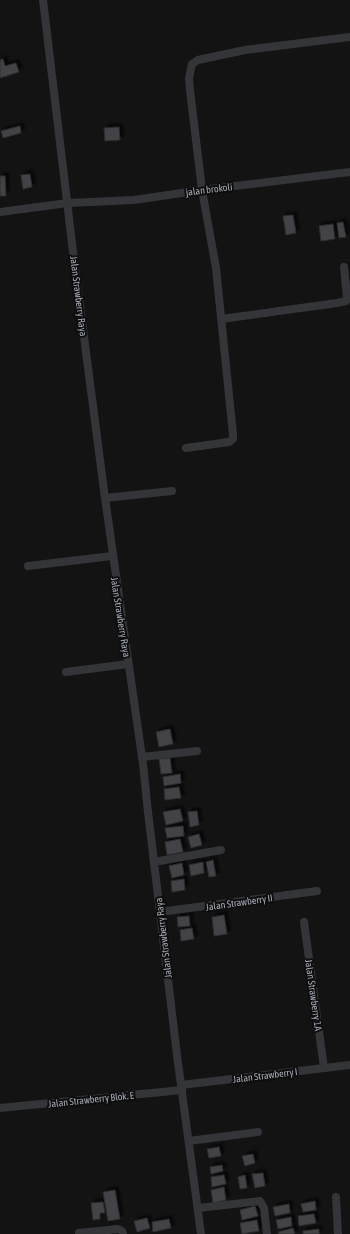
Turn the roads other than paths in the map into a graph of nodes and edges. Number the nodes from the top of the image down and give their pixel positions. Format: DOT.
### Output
graph roads {
  1 [pos="43,0"];
  2 [pos="350,36"];
  3 [pos="350,172"];
  4 [pos="202,190"];
  5 [pos="68,203"];
  6 [pos="0,212"];
  7 [pos="344,267"];
  8 [pos="221,319"];
  9 [pos="186,448"];
  10 [pos="172,490"];
  11 [pos="105,498"];
  12 [pos="112,556"];
  13 [pos="28,566"];
  14 [pos="128,664"];
  15 [pos="66,672"];
  16 [pos="197,751"];
  17 [pos="142,757"];
  18 [pos="221,850"];
  19 [pos="154,862"];
  20 [pos="317,891"];
  21 [pos="160,912"];
  22 [pos="304,922"];
  23 [pos="350,1065"];
  24 [pos="324,1068"];
  25 [pos="181,1088"];
  26 [pos="0,1108"];
  27 [pos="258,1132"];
  28 [pos="189,1141"];
  29 [pos="336,1197"];
  30 [pos="198,1208"];
  31 [pos="79,1233"];
  32 [pos="123,1234"];
  33 [pos="202,1234"];
  34 [pos="267,1234"];
  35 [pos="338,1234"];
  1 -- 5 [label="street, Jalan Strawberry Raya"];
  2 -- 4 [label="street"];
  3 -- 4 [label="street, jalan brokoli"];
  4 -- 5 [label="street, jalan brokoli"];
  4 -- 8 [label="street"];
  5 -- 6 [label="street, jalan brokoli"];
  5 -- 11 [label="street, Jalan Strawberry Raya"];
  7 -- 8 [label="street"];
  8 -- 9 [label="street"];
  10 -- 11 [label="street"];
  11 -- 12 [label="street, Jalan Strawberry Raya"];
  12 -- 13 [label="street"];
  12 -- 14 [label="street, Jalan Strawberry Raya"];
  14 -- 15 [label="street"];
  14 -- 17 [label="street, Jalan Strawberry Raya"];
  16 -- 17 [label="street"];
  17 -- 19 [label="street, Jalan Strawberry Raya"];
  18 -- 19 [label="street"];
  19 -- 21 [label="street, Jalan Strawberry Raya"];
  20 -- 21 [label="street, Jalan Strawberry II"];
  21 -- 25 [label="street, Jalan Strawberry Raya"];
  22 -- 24 [label="street, Jalan Strawberry 1A"];
  23 -- 24 [label="street, Jalan Strawberry I"];
  24 -- 25 [label="street, Jalan Strawberry I"];
  25 -- 26 [label="street, Jalan Strawberry Blok. E"];
  25 -- 28 [label="street, Jalan Strawberry Raya"];
  27 -- 28 [label="street"];
  28 -- 30 [label="street, Jalan Strawberry Raya"];
  29 -- 35 [label="street"];
  30 -- 33 [label="street, Jalan Strawberry Raya"];
  30 -- 34 [label="street"];
  31 -- 32 [label="street"];
}
